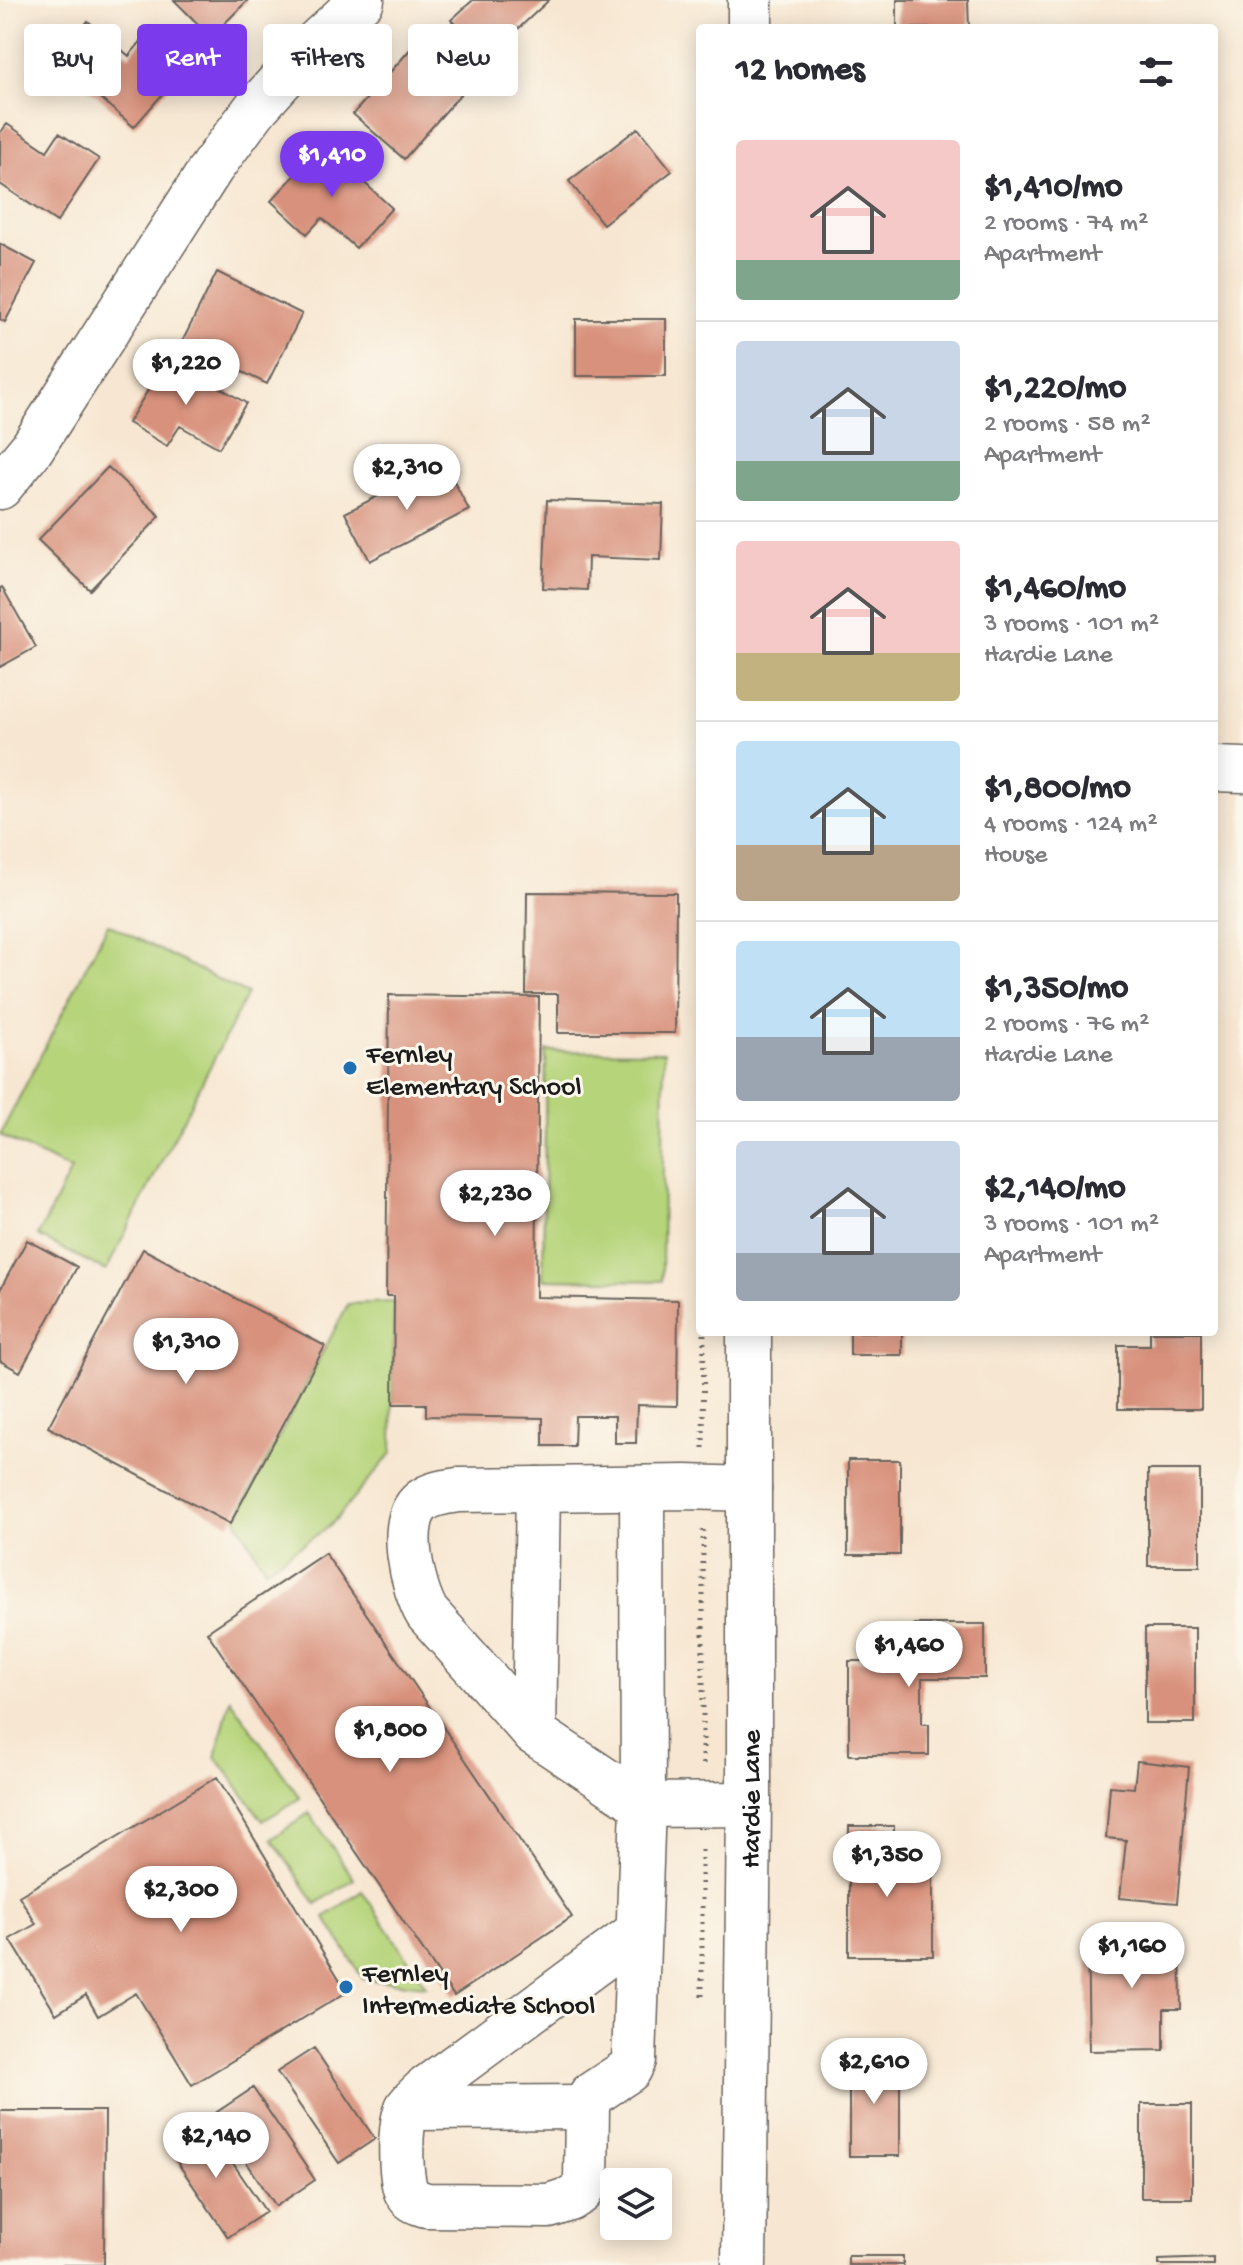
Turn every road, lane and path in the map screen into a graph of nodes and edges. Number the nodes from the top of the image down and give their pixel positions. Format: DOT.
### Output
graph roads {
  1 [pos="362,0"];
  2 [pos="750,0"];
  3 [pos="750,24"];
  4 [pos="0,487"];
  5 [pos="1218,769"];
  6 [pos="1243,770"];
  7 [pos="749,1336"];
  8 [pos="642,1488"];
  9 [pos="538,1489"];
  10 [pos="749,1489"];
  11 [pos="534,1733"];
  12 [pos="749,1804"];
  13 [pos="643,1805"];
  14 [pos="638,1932"];
  15 [pos="587,2107"];
  16 [pos="407,2108"];
  17 [pos="744,2265"];
  1 -- 4 [label="street"];
  2 -- 3 [label="street"];
  5 -- 6 [label="street"];
  7 -- 10 [label="street, Hardie Lane"];
  8 -- 9 [label="street"];
  8 -- 10 [label="street"];
  8 -- 13 [label="street"];
  9 -- 11 [label="street"];
  9 -- 11 [label="street"];
  10 -- 12 [label="street, Hardie Lane"];
  11 -- 13 [label="street"];
  12 -- 13 [label="street"];
  12 -- 17 [label="street, Hardie Lane"];
  13 -- 14 [label="street"];
  14 -- 15 [label="street"];
  14 -- 16 [label="street"];
  15 -- 16 [label="street"];
  15 -- 16 [label="street"];
}
